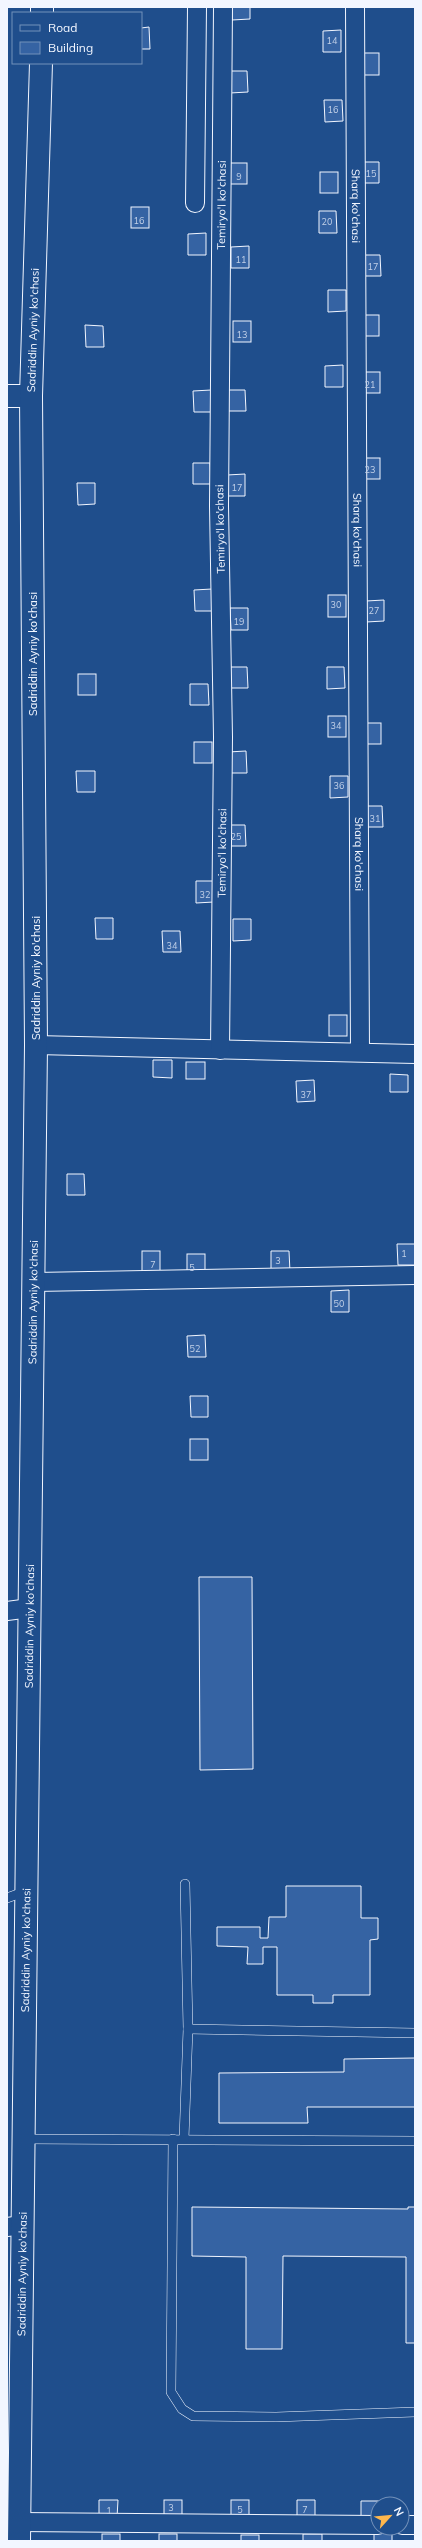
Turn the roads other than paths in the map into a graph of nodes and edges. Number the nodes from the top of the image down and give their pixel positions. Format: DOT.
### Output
graph roads {
  1 [pos="197,7"];
  2 [pos="224,7"];
  3 [pos="355,7"];
  4 [pos="40,64"];
  5 [pos="195,203"];
  6 [pos="7,396"];
  7 [pos="32,396"];
  8 [pos="36,1045"];
  9 [pos="220,1050"];
  10 [pos="360,1052"];
  11 [pos="415,1054"];
  12 [pos="415,1275"];
  13 [pos="35,1282"];
  14 [pos="30,1608"];
  15 [pos="7,1611"];
  16 [pos="185,1884"];
  17 [pos="17,1894"];
  18 [pos="188,2029"];
  19 [pos="415,2033"];
  20 [pos="24,2139"];
  21 [pos="173,2139"];
  22 [pos="184,2139"];
  23 [pos="415,2141"];
  24 [pos="15,2226"];
  25 [pos="415,2412"];
  26 [pos="370,2525"];
  27 [pos="15,2532"];
  1 -- 5 [label="street"];
  2 -- 9 [label="street, Temiryo'l ko'chasi"];
  3 -- 10 [label="street, Sharq ko'chasi"];
  4 -- 7 [label="street, Sadriddin Ayniy ko'chasi"];
  6 -- 7 [label="street"];
  7 -- 8 [label="street, Sadriddin Ayniy ko'chasi"];
  8 -- 9 [label="street"];
  8 -- 13 [label="street, Sadriddin Ayniy ko'chasi"];
  9 -- 10 [label="street"];
  10 -- 11 [label="street"];
  12 -- 13 [label="street"];
  13 -- 14 [label="street, Sadriddin Ayniy ko'chasi"];
  14 -- 15 [label="street"];
  14 -- 17 [label="street, Sadriddin Ayniy ko'chasi"];
  16 -- 18 [label="lane"];
  17 -- 20 [label="street, Sadriddin Ayniy ko'chasi"];
  18 -- 19 [label="lane"];
  18 -- 22 [label="lane"];
  20 -- 21 [label="lane"];
  20 -- 24 [label="street, Sadriddin Ayniy ko'chasi"];
  21 -- 22 [label="lane"];
  21 -- 25 [label="lane"];
  22 -- 23 [label="lane"];
  24 -- 27 [label="street, Sadriddin Ayniy ko'chasi"];
  26 -- 27 [label="street"];
}
